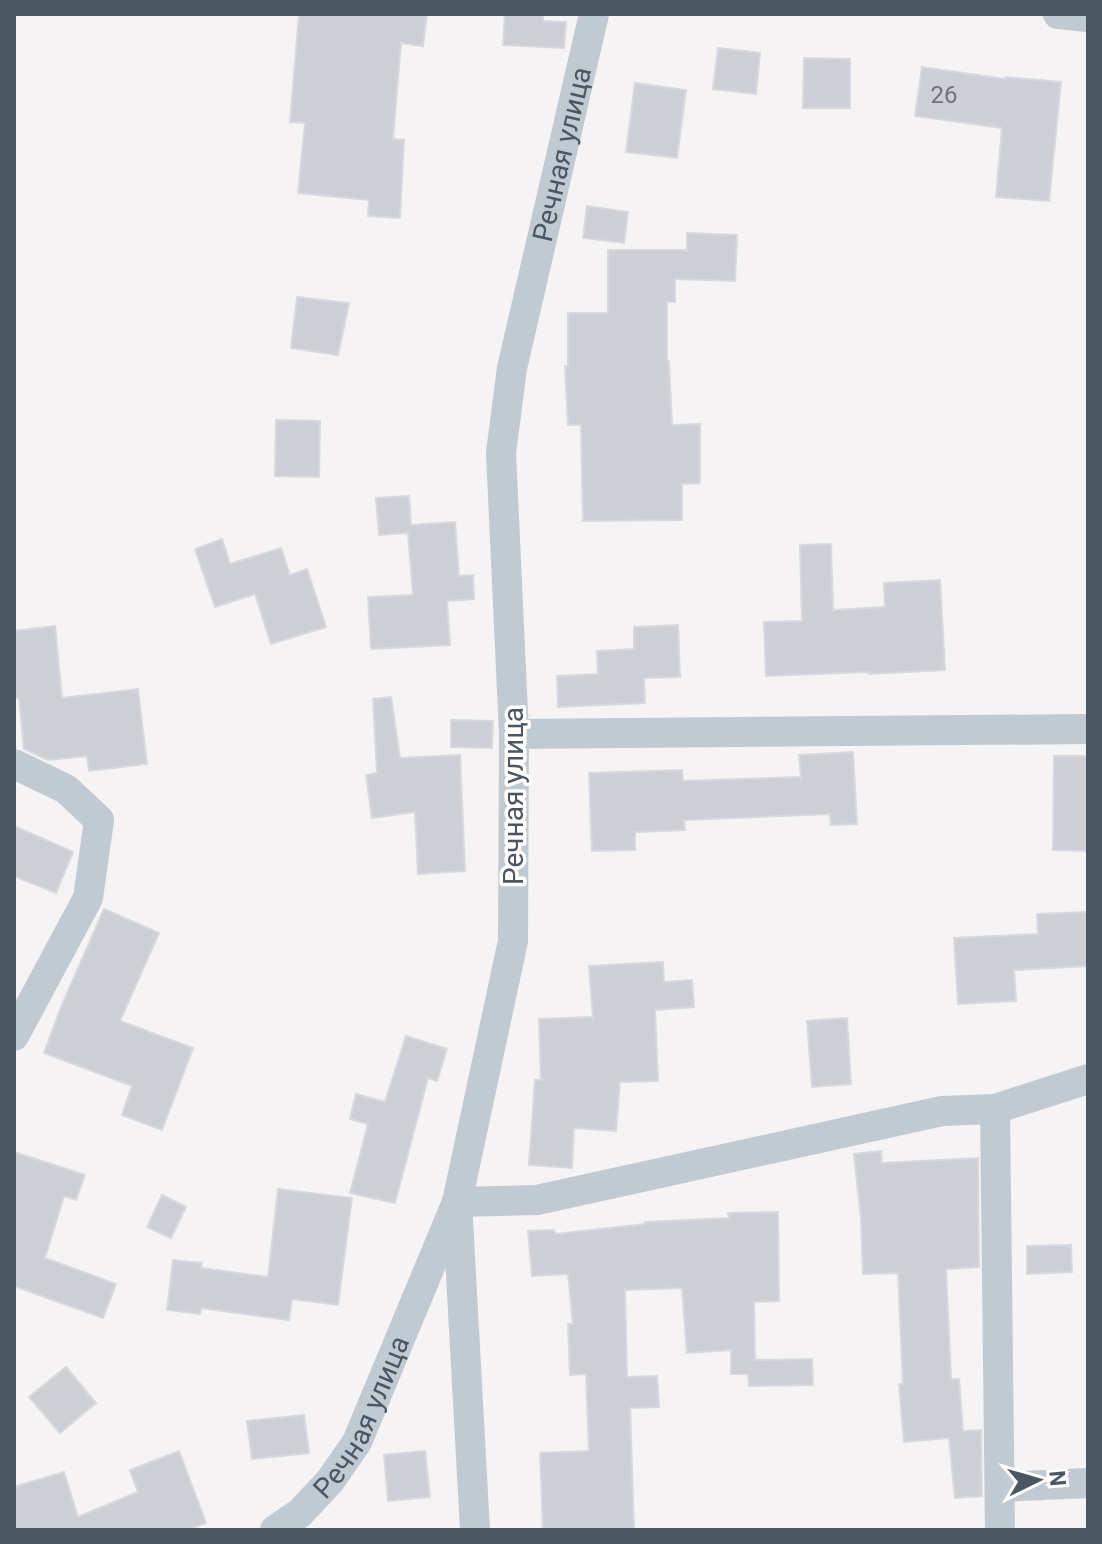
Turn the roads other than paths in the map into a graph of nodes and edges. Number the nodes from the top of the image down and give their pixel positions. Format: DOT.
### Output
graph roads {
  1 [pos="594,14"];
  2 [pos="1058,14"];
  3 [pos="1088,17"];
  4 [pos="1088,729"];
  5 [pos="514,734"];
  6 [pos="14,764"];
  7 [pos="14,1036"];
  8 [pos="1088,1079"];
  9 [pos="995,1109"];
  10 [pos="457,1202"];
  11 [pos="1088,1483"];
  12 [pos="1000,1487"];
  13 [pos="275,1530"];
  14 [pos="475,1530"];
  15 [pos="1000,1530"];
  1 -- 5 [label="street, Речная улица"];
  2 -- 3 [label="street"];
  4 -- 5 [label="street"];
  5 -- 10 [label="street, Речная улица"];
  6 -- 7 [label="street"];
  8 -- 9 [label="street"];
  9 -- 10 [label="street"];
  9 -- 12 [label="street"];
  10 -- 13 [label="street, Речная улица"];
  10 -- 14 [label="street"];
  11 -- 12 [label="street"];
  12 -- 15 [label="street"];
}
